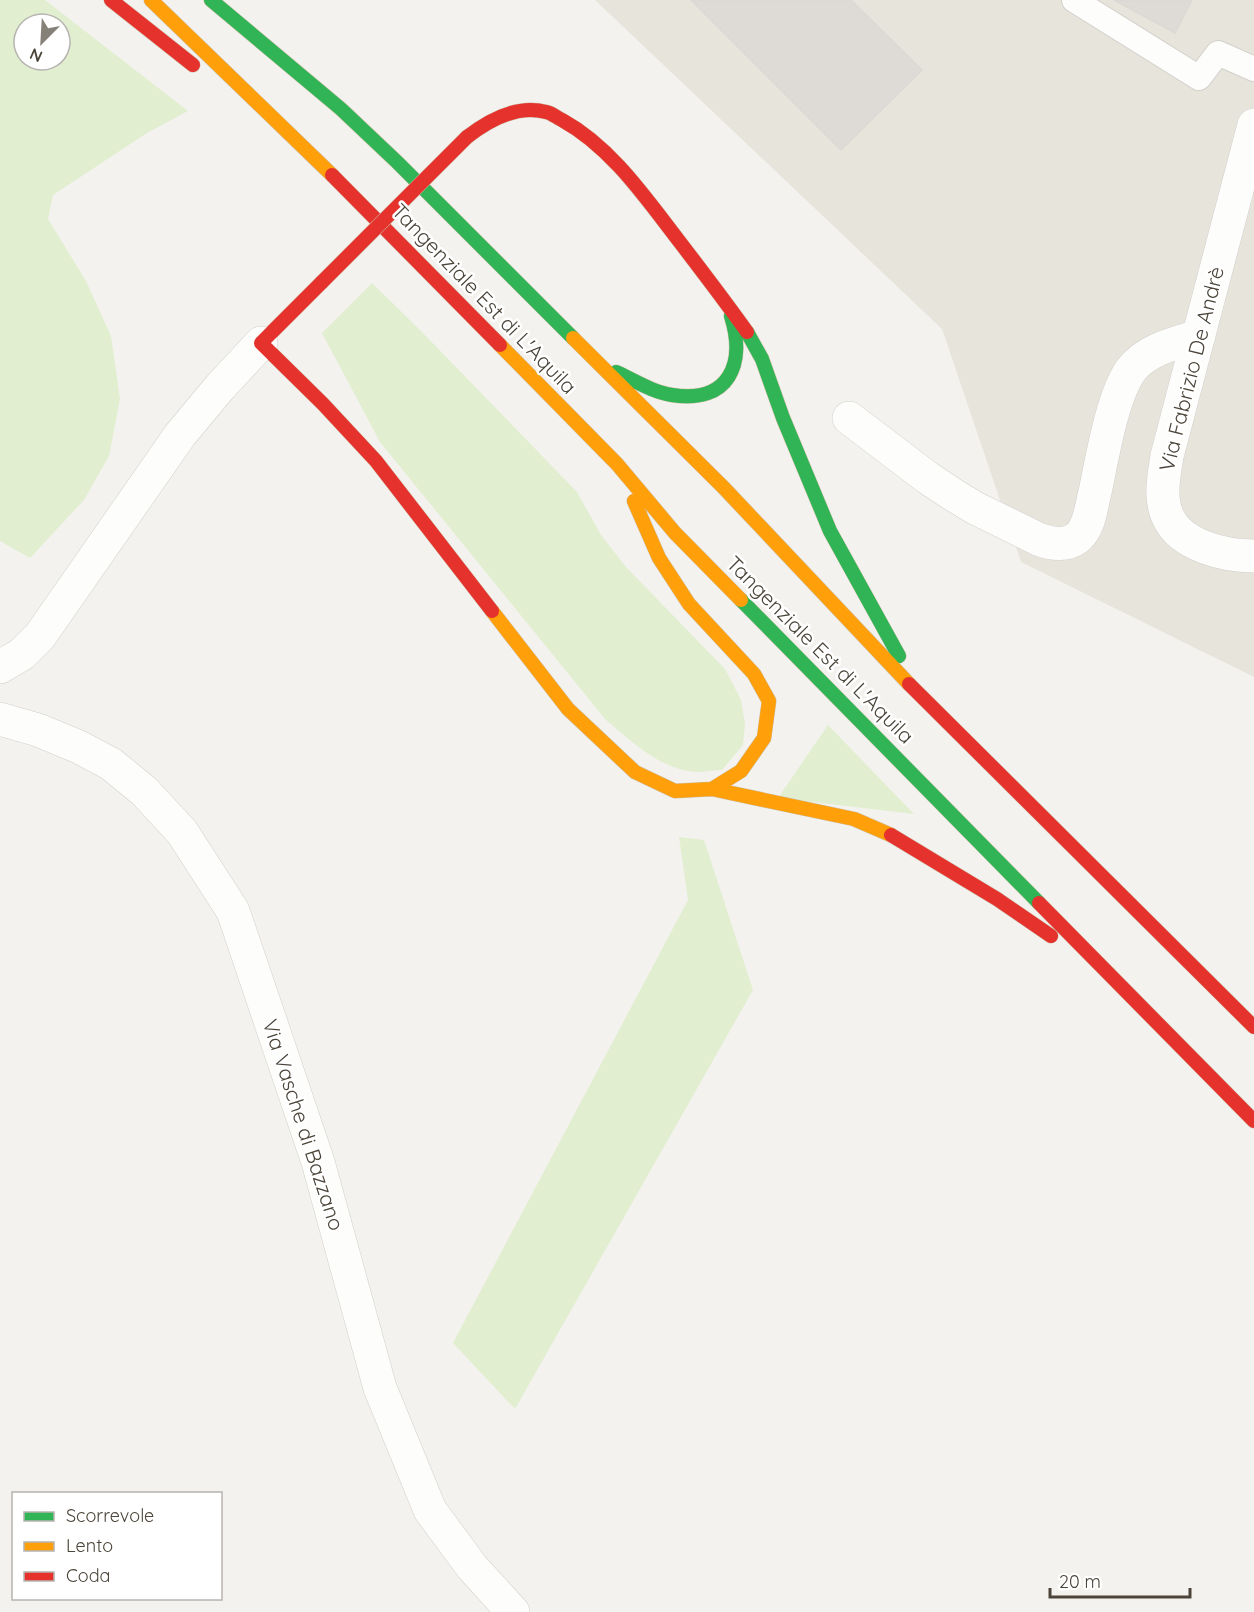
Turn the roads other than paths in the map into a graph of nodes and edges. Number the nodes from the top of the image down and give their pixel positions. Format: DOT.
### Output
graph roads {
  1 [pos="111,0"];
  2 [pos="152,0"];
  3 [pos="211,0"];
  4 [pos="1074,0"];
  5 [pos="296,53"];
  6 [pos="1254,69"];
  7 [pos="201,71"];
  8 [pos="227,93"];
  9 [pos="1254,125"];
  10 [pos="398,162"];
  11 [pos="362,204"];
  12 [pos="725,300"];
  13 [pos="1199,336"];
  14 [pos="261,343"];
  15 [pos="600,365"];
  16 [pos="849,418"];
  17 [pos="616,464"];
  18 [pos="1254,556"];
  19 [pos="0,667"];
  20 [pos="922,697"];
  21 [pos="0,719"];
  22 [pos="712,789"];
  23 [pos="1112,977"];
  24 [pos="1254,1028"];
  25 [pos="1254,1121"];
  26 [pos="513,1612"];
  1 -- 7 [label="highway"];
  2 -- 11 [label="highway"];
  3 -- 10 [label="highway"];
  4 -- 6 [label="lane"];
  5 -- 10 [label="highway"];
  8 -- 11 [label="highway"];
  9 -- 13 [label="street, Via Fabrizio De Andrè"];
  10 -- 15 [label="highway, Tangenziale Est di L'Aquila"];
  11 -- 17 [label="highway, Tangenziale Est di L'Aquila"];
  12 -- 14 [label="highway, bridge"];
  12 -- 15 [label="highway"];
  12 -- 20 [label="highway"];
  13 -- 16 [label="street"];
  13 -- 18 [label="street, Via Fabrizio De Andrè"];
  14 -- 19 [label="street"];
  14 -- 22 [label="highway"];
  15 -- 20 [label="highway, Tangenziale Est di L'Aquila"];
  17 -- 22 [label="highway"];
  17 -- 23 [label="highway, Tangenziale Est di L'Aquila"];
  20 -- 24 [label="highway, Tangenziale Est di L'Aquila"];
  21 -- 26 [label="street, Via Vasche di Bazzano"];
  22 -- 23 [label="highway"];
  23 -- 25 [label="highway, Tangenziale Est di L'Aquila"];
}
